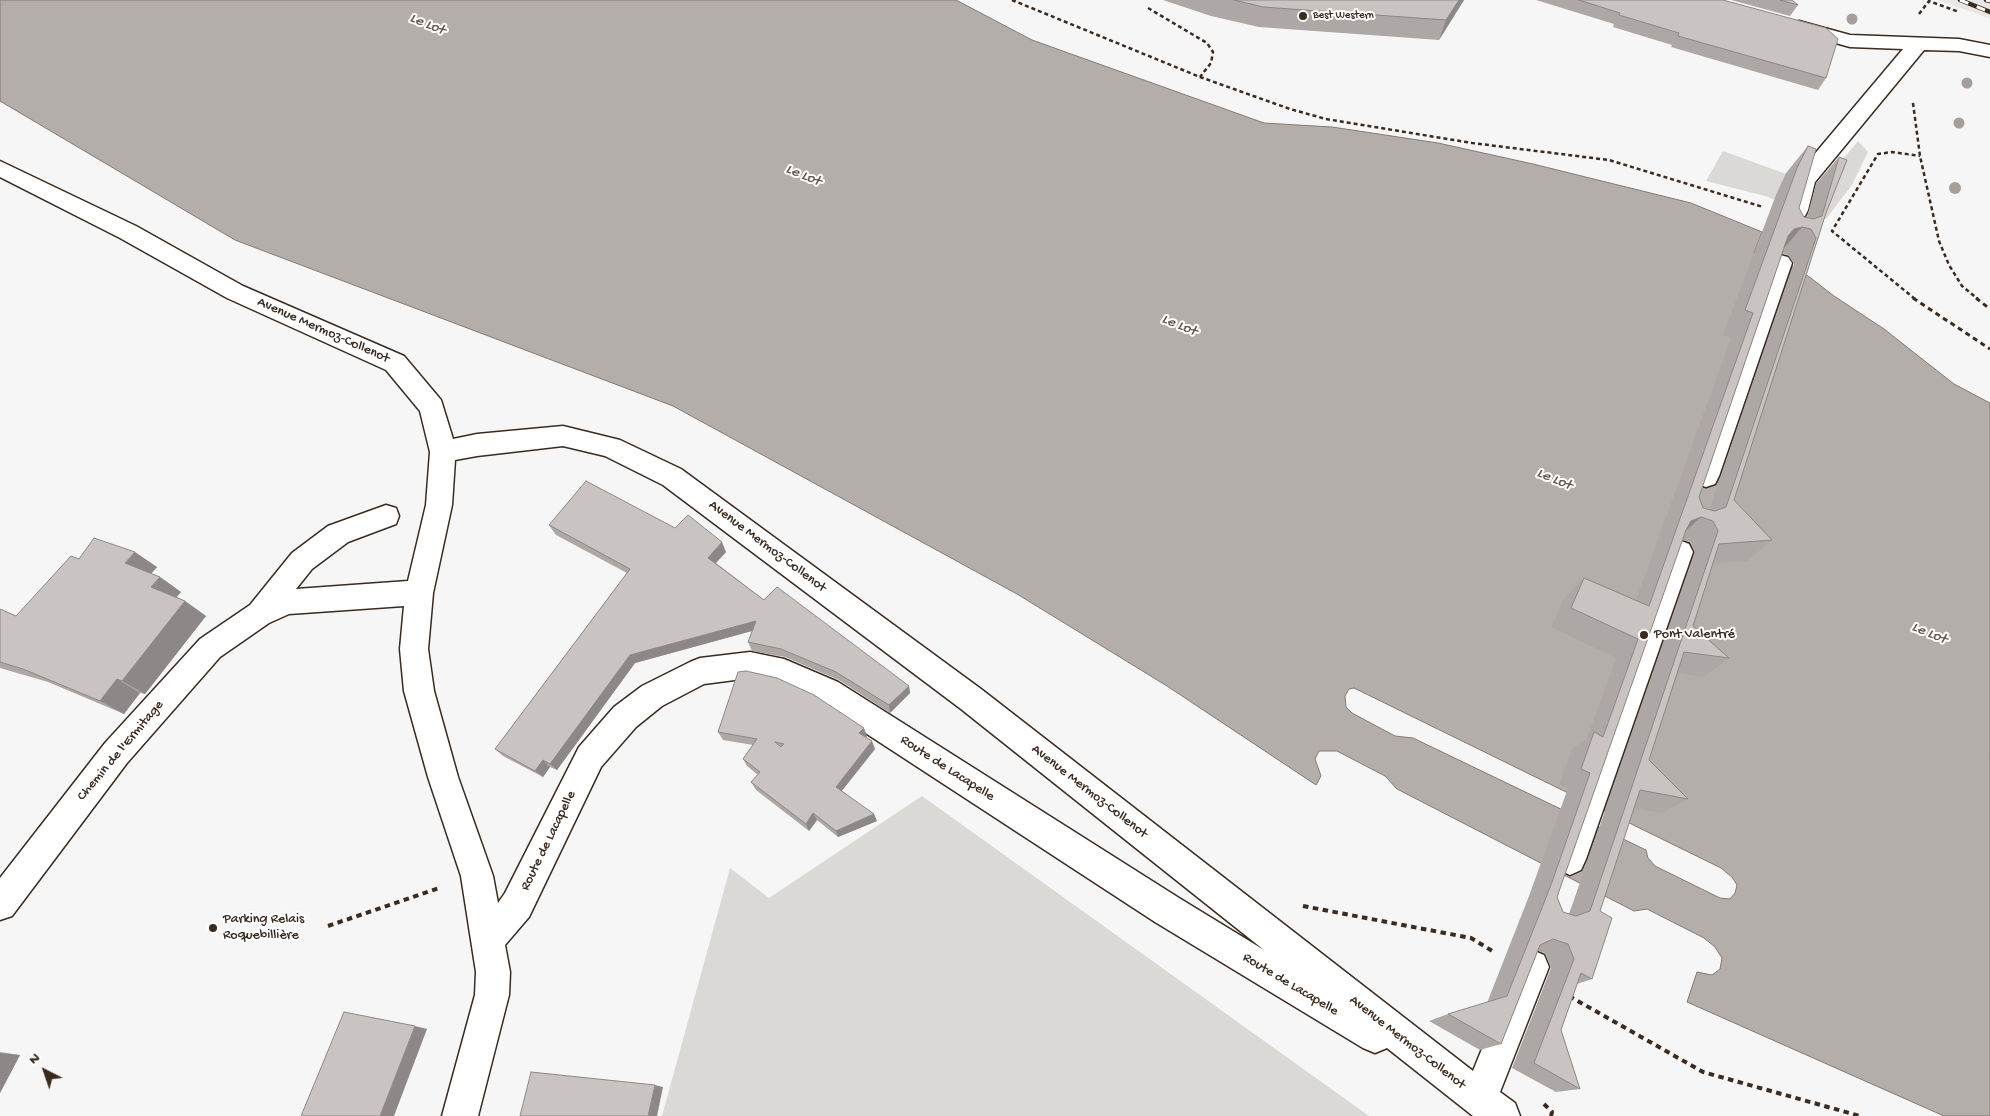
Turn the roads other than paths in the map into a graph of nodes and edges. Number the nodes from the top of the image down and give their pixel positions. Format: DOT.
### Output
graph roads {
  1 [pos="1785,23"];
  2 [pos="1920,42"];
  3 [pos="1990,51"];
  4 [pos="0,168"];
  5 [pos="1790,234"];
  6 [pos="1780,263"];
  7 [pos="443,452"];
  8 [pos="1697,502"];
  9 [pos="386,516"];
  10 [pos="1680,552"];
  11 [pos="419,593"];
  12 [pos="259,614"];
  13 [pos="1563,880"];
  14 [pos="0,904"];
  15 [pos="488,940"];
  16 [pos="1532,967"];
  17 [pos="1491,1108"];
  18 [pos="460,1116"];
  1 -- 2 [label="street"];
  2 -- 3 [label="street"];
  2 -- 5 [label="street"];
  4 -- 7 [label="street, Avenue Mermoz-Collenot"];
  6 -- 8 [label="street"];
  7 -- 11 [label="street"];
  7 -- 17 [label="street, Avenue Mermoz-Collenot"];
  9 -- 12 [label="street, Chemin de l'Ermitage"];
  10 -- 13 [label="street"];
  11 -- 12 [label="street, Chemin de l'Ermitage"];
  11 -- 15 [label="street"];
  12 -- 14 [label="street, Chemin de l'Ermitage"];
  15 -- 17 [label="street, Route de Lacapelle"];
  15 -- 18 [label="street"];
  16 -- 17 [label="street"];
}
